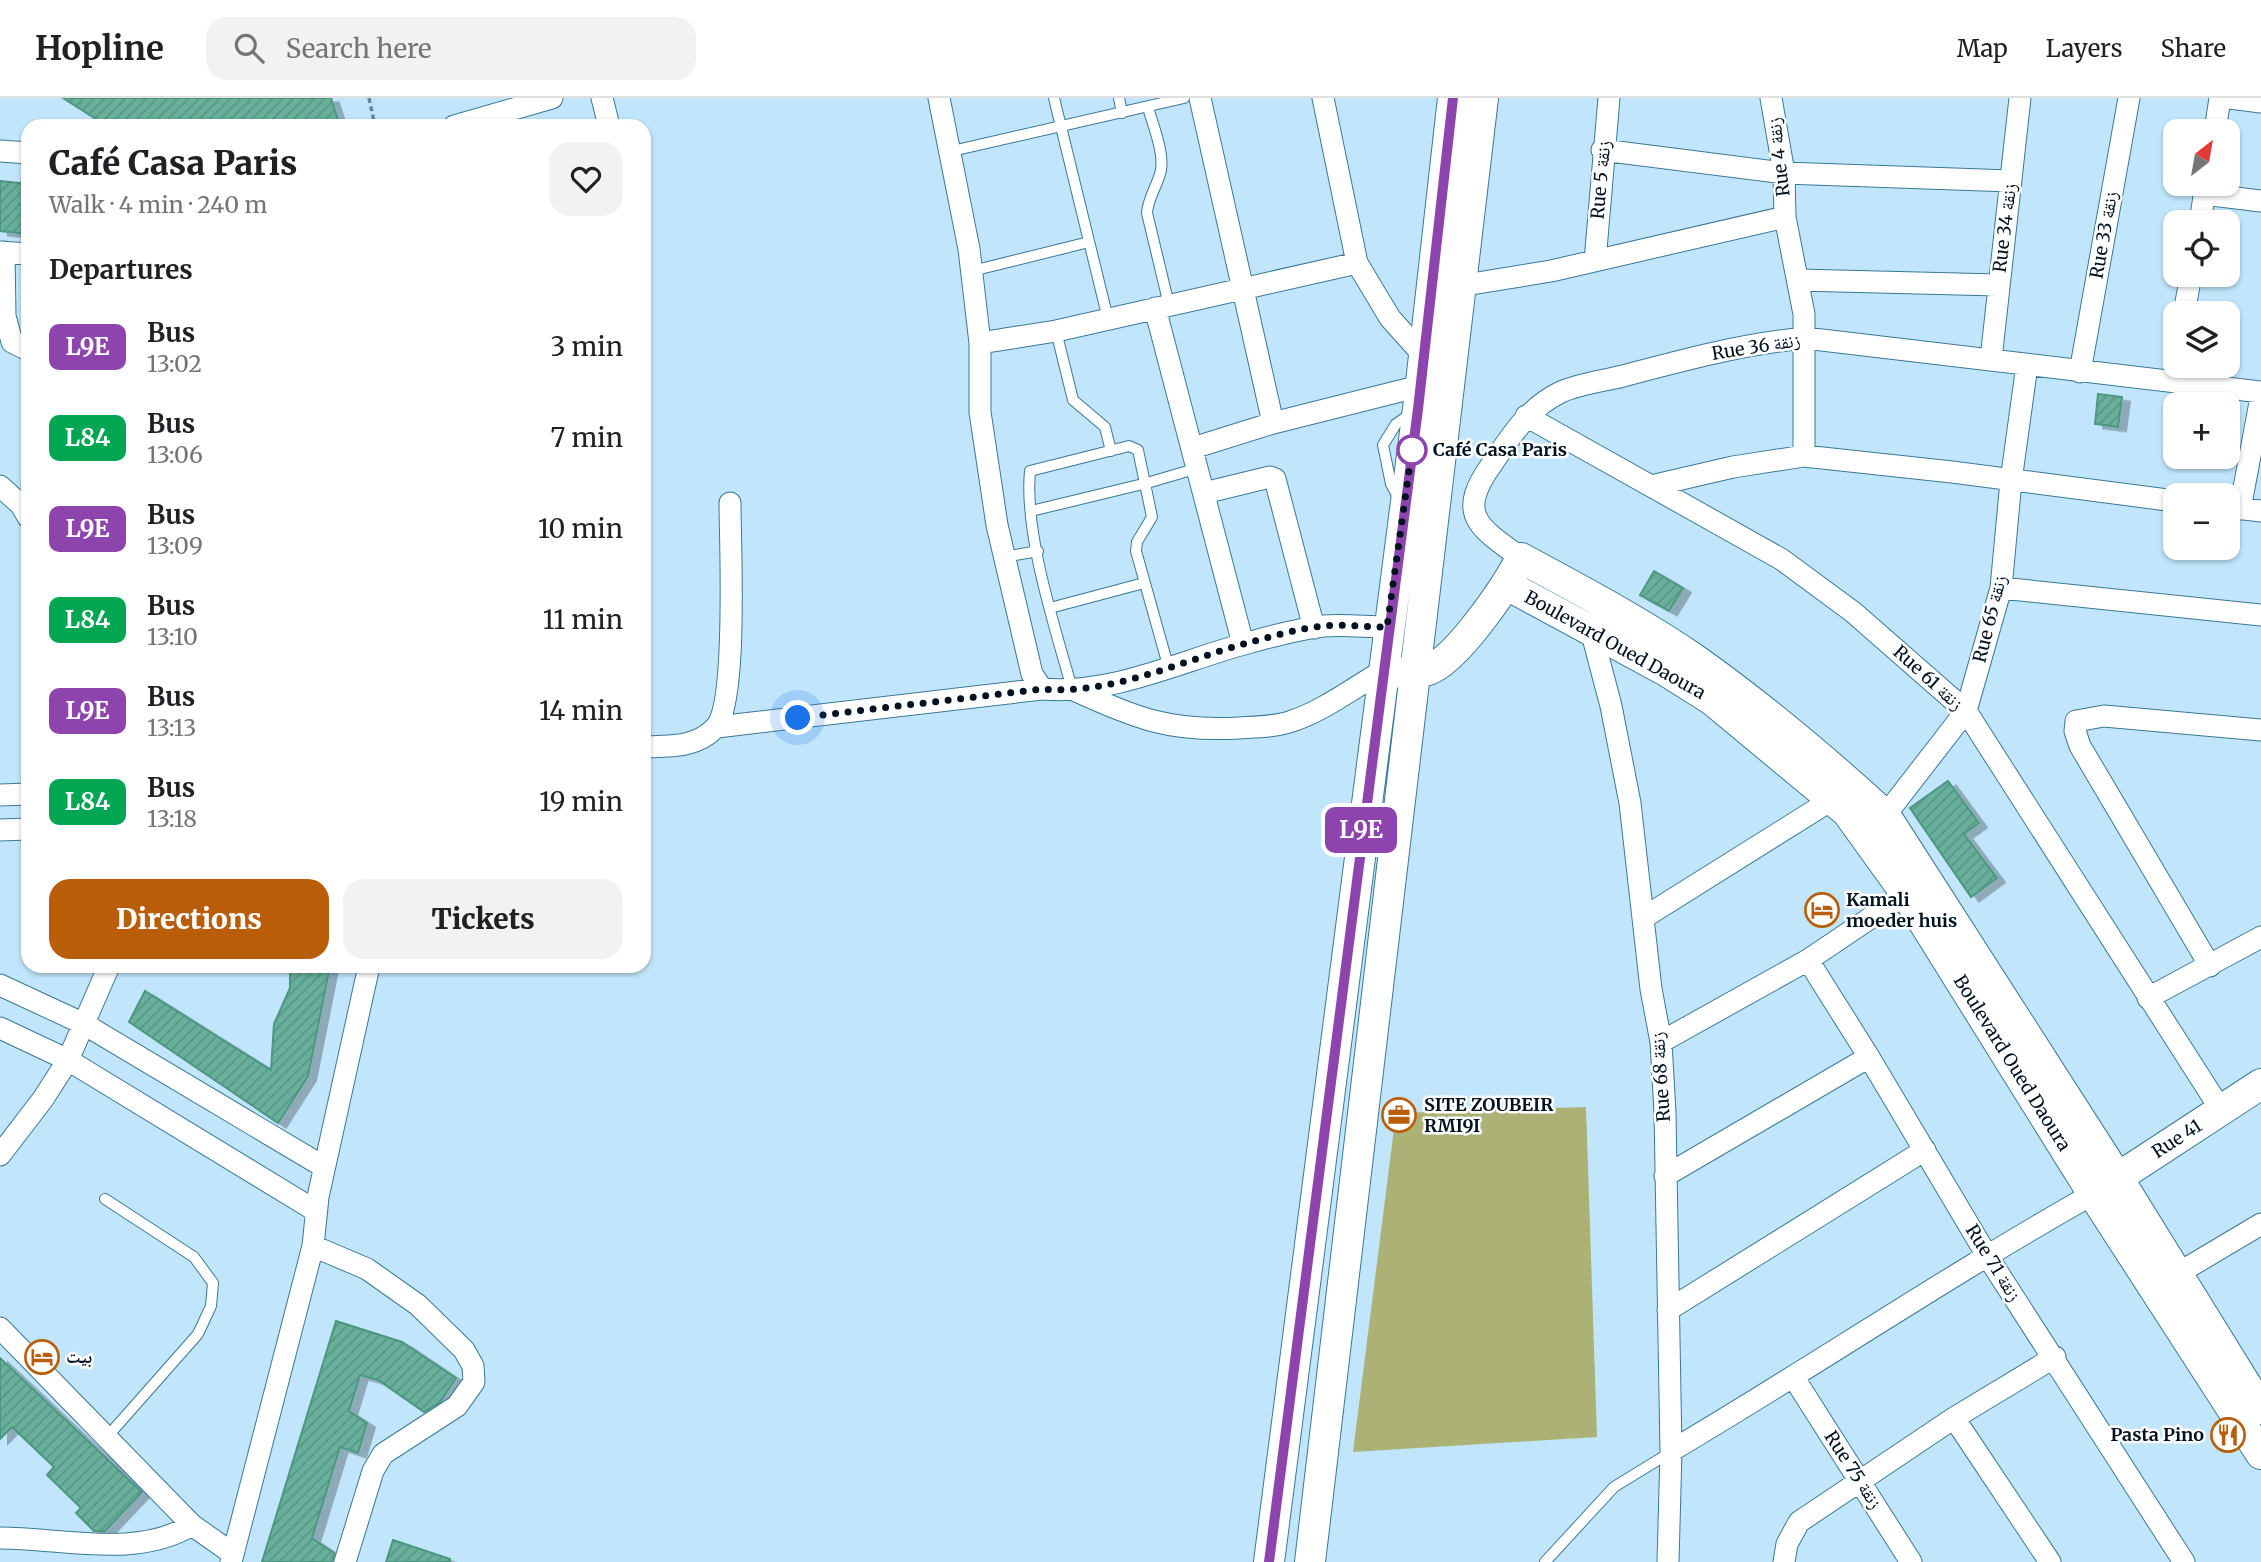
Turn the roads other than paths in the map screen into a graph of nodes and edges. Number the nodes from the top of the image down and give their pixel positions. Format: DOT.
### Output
graph roads {
  1 [pos="552,98"];
  2 [pos="602,98"];
  3 [pos="939,98"];
  4 [pos="1054,98"];
  5 [pos="1119,98"];
  6 [pos="1184,98"];
  7 [pos="1200,98"];
  8 [pos="1323,98"];
  9 [pos="1453,98"];
  10 [pos="1483,98"];
  11 [pos="1609,98"];
  12 [pos="1771,98"];
  13 [pos="2020,98"];
  14 [pos="2129,98"];
  15 [pos="2220,98"];
  16 [pos="2230,98"];
  17 [pos="2261,102"];
  18 [pos="1148,107"];
  19 [pos="1122,113"];
  20 [pos="478,119"];
  21 [pos="607,119"];
  22 [pos="2217,119"];
  23 [pos="1061,125"];
  24 [pos="1602,150"];
  25 [pos="0,151"];
  26 [pos="951,151"];
  27 [pos="21,152"];
  28 [pos="1784,173"];
  29 [pos="2011,181"];
  30 [pos="2238,196"];
  31 [pos="2261,201"];
  32 [pos="1784,217"];
  33 [pos="1089,243"];
  34 [pos="2,252"];
  35 [pos="21,253"];
  36 [pos="1595,261"];
  37 [pos="1357,263"];
  38 [pos="972,271"];
  39 [pos="1798,280"];
  40 [pos="1998,285"];
  41 [pos="1458,286"];
  42 [pos="1243,289"];
  43 [pos="1162,306"];
  44 [pos="1108,319"];
  45 [pos="1056,331"];
  46 [pos="1805,338"];
  47 [pos="980,343"];
  48 [pos="21,347"];
  49 [pos="1424,356"];
  50 [pos="1991,359"];
  51 [pos="2027,365"];
  52 [pos="2080,372"];
  53 [pos="2163,374"];
  54 [pos="2191,378"];
  55 [pos="2261,394"];
  56 [pos="1419,398"];
  57 [pos="1526,416"];
  58 [pos="1273,423"];
  59 [pos="1111,451"];
  60 [pos="1804,456"];
  61 [pos="1196,458"];
  62 [pos="2011,481"];
  63 [pos="2240,483"];
  64 [pos="1147,484"];
  65 [pos="0,486"];
  66 [pos="1651,486"];
  67 [pos="1204,492"];
  68 [pos="2163,500"];
  69 [pos="730,503"];
  70 [pos="21,505"];
  71 [pos="2240,509"];
  72 [pos="1031,511"];
  73 [pos="2261,512"];
  74 [pos="1038,551"];
  75 [pos="1004,557"];
  76 [pos="1521,558"];
  77 [pos="1144,583"];
  78 [pos="1507,585"];
  79 [pos="2001,589"];
  80 [pos="1595,599"];
  81 [pos="1050,608"];
  82 [pos="2261,615"];
  83 [pos="1387,627"];
  84 [pos="1314,628"];
  85 [pos="1591,630"];
  86 [pos="1243,644"];
  87 [pos="1169,669"];
  88 [pos="1381,672"];
  89 [pos="1413,673"];
  90 [pos="1042,689"];
  91 [pos="1072,689"];
  92 [pos="1966,711"];
  93 [pos="717,727"];
  94 [pos="2261,730"];
  95 [pos="651,747"];
  96 [pos="21,794"];
  97 [pos="0,796"];
  98 [pos="1833,799"];
  99 [pos="1885,815"];
  100 [pos="21,829"];
  101 [pos="0,830"];
  102 [pos="1868,839"];
  103 [pos="1906,894"];
  104 [pos="1643,918"];
  105 [pos="2261,937"];
  106 [pos="1808,960"];
  107 [pos="2210,966"];
  108 [pos="106,973"];
  109 [pos="367,973"];
  110 [pos="0,985"];
  111 [pos="2148,998"];
  112 [pos="85,1024"];
  113 [pos="0,1028"];
  114 [pos="1661,1042"];
  115 [pos="1870,1057"];
  116 [pos="68,1060"];
  117 [pos="2261,1084"];
  118 [pos="2221,1110"];
  119 [pos="1924,1150"];
  120 [pos="0,1155"];
  121 [pos="324,1167"];
  122 [pos="1665,1177"];
  123 [pos="2118,1178"];
  124 [pos="2093,1194"];
  125 [pos="105,1199"];
  126 [pos="316,1211"];
  127 [pos="2261,1224"];
  128 [pos="313,1246"];
  129 [pos="1986,1254"];
  130 [pos="2177,1274"];
  131 [pos="1668,1310"];
  132 [pos="0,1328"];
  133 [pos="2055,1357"];
  134 [pos="1794,1378"];
  135 [pos="2261,1409"];
  136 [pos="1954,1418"];
  137 [pos="107,1437"];
  138 [pos="1671,1451"];
  139 [pos="2261,1454"];
  140 [pos="1861,1479"];
  141 [pos="192,1525"];
  142 [pos="0,1538"];
  143 [pos="232,1558"];
  144 [pos="345,1562"];
  145 [pos="1269,1562"];
  146 [pos="1310,1562"];
  147 [pos="1545,1562"];
  148 [pos="1668,1562"];
  149 [pos="1784,1562"];
  150 [pos="1911,1562"];
  151 [pos="2050,1562"];
  152 [pos="2184,1562"];
  1 -- 20 [label="street"];
  2 -- 21 [label="street"];
  3 -- 26 [label="street"];
  4 -- 23 [label="lane"];
  5 -- 19 [label="lane"];
  6 -- 18 [label="lane"];
  7 -- 42 [label="street"];
  8 -- 37 [label="street"];
  9 -- 49 [label="main road"];
  10 -- 41 [label="main road"];
  11 -- 24 [label="street, Rue 5 زنقة"];
  12 -- 28 [label="street, Rue 4 زنقة"];
  13 -- 29 [label="street, Rue 34 زنقة"];
  14 -- 52 [label="street, Rue 33 زنقة"];
  15 -- 22 [label="street"];
  16 -- 17 [label="street"];
  18 -- 19 [label="lane"];
  18 -- 43 [label="lane"];
  19 -- 23 [label="lane"];
  23 -- 26 [label="lane"];
  23 -- 33 [label="lane"];
  24 -- 28 [label="street"];
  24 -- 36 [label="street, Rue 5 زنقة"];
  25 -- 27 [label="street"];
  26 -- 38 [label="street"];
  28 -- 29 [label="street"];
  28 -- 32 [label="street, Rue 4 زنقة"];
  29 -- 40 [label="street, Rue 34 زنقة"];
  30 -- 31 [label="street"];
  32 -- 36 [label="street"];
  32 -- 39 [label="street, Rue 4 زنقة"];
  33 -- 38 [label="lane"];
  33 -- 44 [label="lane"];
  34 -- 35 [label="street"];
  34 -- 48 [label="street"];
  36 -- 41 [label="street"];
  37 -- 42 [label="street"];
  37 -- 49 [label="street"];
  38 -- 47 [label="street"];
  39 -- 40 [label="street"];
  39 -- 46 [label="street, Rue 4 زنقة"];
  40 -- 50 [label="street, Rue 34 زنقة"];
  41 -- 89 [label="main road"];
  42 -- 43 [label="street"];
  42 -- 58 [label="street"];
  43 -- 44 [label="street"];
  43 -- 61 [label="street"];
  44 -- 45 [label="street"];
  45 -- 47 [label="street"];
  45 -- 59 [label="lane"];
  46 -- 50 [label="street, Rue 36 زنقة"];
  46 -- 57 [label="street, Rue 36 زنقة"];
  46 -- 60 [label="street, Rue 4 زنقة"];
  47 -- 75 [label="street"];
  49 -- 56 [label="main road"];
  50 -- 51 [label="street, Rue 36 زنقة"];
  51 -- 52 [label="street, Rue 36 زنقة"];
  51 -- 62 [label="street, Rue 65 زنقة"];
  52 -- 53 [label="street, Rue 36 زنقة"];
  54 -- 55 [label="street, Rue 36 زنقة"];
  55 -- 63 [label="street"];
  56 -- 58 [label="street"];
  56 -- 83 [label="main road"];
  57 -- 66 [label="street, Rue 61 زنقة"];
  57 -- 76 [label="street, Rue 36 زنقة"];
  58 -- 61 [label="street"];
  59 -- 64 [label="lane"];
  59 -- 72 [label="lane"];
  60 -- 62 [label="street"];
  60 -- 66 [label="street"];
  61 -- 64 [label="lane"];
  61 -- 67 [label="street"];
  62 -- 68 [label="street"];
  62 -- 79 [label="street, Rue 65 زنقة"];
  64 -- 72 [label="lane"];
  64 -- 77 [label="lane"];
  65 -- 70 [label="street"];
  66 -- 92 [label="street, Rue 61 زنقة"];
  67 -- 84 [label="street"];
  67 -- 86 [label="street"];
  69 -- 93 [label="street"];
  71 -- 73 [label="street"];
  72 -- 74 [label="lane"];
  74 -- 75 [label="lane"];
  74 -- 81 [label="lane"];
  75 -- 90 [label="street"];
  76 -- 78 [label="main road, Boulevard Oued Daoura"];
  76 -- 80 [label="main road, Boulevard Oued Daoura"];
  77 -- 81 [label="lane"];
  77 -- 87 [label="lane"];
  78 -- 85 [label="main road, Boulevard Oued Daoura"];
  78 -- 89 [label="main road"];
  79 -- 82 [label="street"];
  79 -- 92 [label="street, Rue 65 زنقة"];
  80 -- 85 [label="street, Rue 68 زنقة"];
  80 -- 99 [label="main road, Boulevard Oued Daoura"];
  81 -- 91 [label="lane"];
  83 -- 84 [label="street"];
  83 -- 88 [label="main road"];
  84 -- 86 [label="street"];
  85 -- 98 [label="main road, Boulevard Oued Daoura"];
  85 -- 104 [label="street, Rue 68 زنقة"];
  86 -- 87 [label="street"];
  87 -- 91 [label="street"];
  88 -- 89 [label="main road"];
  88 -- 91 [label="street"];
  88 -- 145 [label="main road"];
  89 -- 146 [label="main road"];
  90 -- 91 [label="street"];
  90 -- 93 [label="street"];
  92 -- 99 [label="street, Rue 65 زنقة"];
  92 -- 111 [label="street, Rue 61 زنقة"];
  93 -- 95 [label="street"];
  94 -- 107 [label="street"];
  96 -- 97 [label="street"];
  98 -- 102 [label="main road, Boulevard Oued Daoura"];
  98 -- 104 [label="street"];
  99 -- 102 [label="street, Rue 65 زنقة"];
  99 -- 123 [label="main road, Boulevard Oued Daoura"];
  100 -- 101 [label="street"];
  102 -- 103 [label="main road, Boulevard Oued Daoura"];
  103 -- 106 [label="street"];
  103 -- 124 [label="main road, Boulevard Oued Daoura"];
  104 -- 114 [label="street, Rue 68 زنقة"];
  105 -- 107 [label="street"];
  106 -- 114 [label="street"];
  106 -- 115 [label="street, Rue 71 زنقة"];
  107 -- 111 [label="street"];
  108 -- 112 [label="street"];
  109 -- 121 [label="street"];
  110 -- 112 [label="street"];
  111 -- 118 [label="street, Rue 61 زنقة"];
  112 -- 116 [label="street"];
  112 -- 121 [label="street"];
  113 -- 116 [label="street"];
  114 -- 122 [label="street, Rue 68 زنقة"];
  115 -- 119 [label="street, Rue 71 زنقة"];
  115 -- 122 [label="street"];
  116 -- 120 [label="street"];
  116 -- 126 [label="street"];
  117 -- 118 [label="main road, Rue 41"];
  118 -- 123 [label="main road, Rue 41"];
  119 -- 129 [label="street, Rue 71 زنقة"];
  119 -- 131 [label="street"];
  121 -- 126 [label="street"];
  122 -- 131 [label="street, Rue 68 زنقة"];
  123 -- 124 [label="main road, Rue 41"];
  123 -- 130 [label="main road, Boulevard Oued Daoura"];
  124 -- 129 [label="street"];
  124 -- 139 [label="main road, Boulevard Oued Daoura"];
  125 -- 137 [label="lane"];
  126 -- 128 [label="street"];
  127 -- 130 [label="street"];
  128 -- 143 [label="street"];
  128 -- 144 [label="street"];
  129 -- 133 [label="street, Rue 71 زنقة"];
  129 -- 134 [label="street"];
  130 -- 135 [label="main road, Boulevard Oued Daoura"];
  131 -- 138 [label="street, Rue 68 زنقة"];
  132 -- 137 [label="street"];
  133 -- 136 [label="street"];
  133 -- 152 [label="street, Rue 71 زنقة"];
  134 -- 138 [label="street"];
  134 -- 140 [label="street, Rue 75 زنقة"];
  136 -- 140 [label="street"];
  136 -- 151 [label="street"];
  137 -- 141 [label="street"];
  138 -- 147 [label="lane"];
  138 -- 148 [label="street, Rue 68 زنقة"];
  140 -- 149 [label="street"];
  140 -- 150 [label="street, Rue 75 زنقة"];
  141 -- 142 [label="street"];
  141 -- 143 [label="street"];
}
